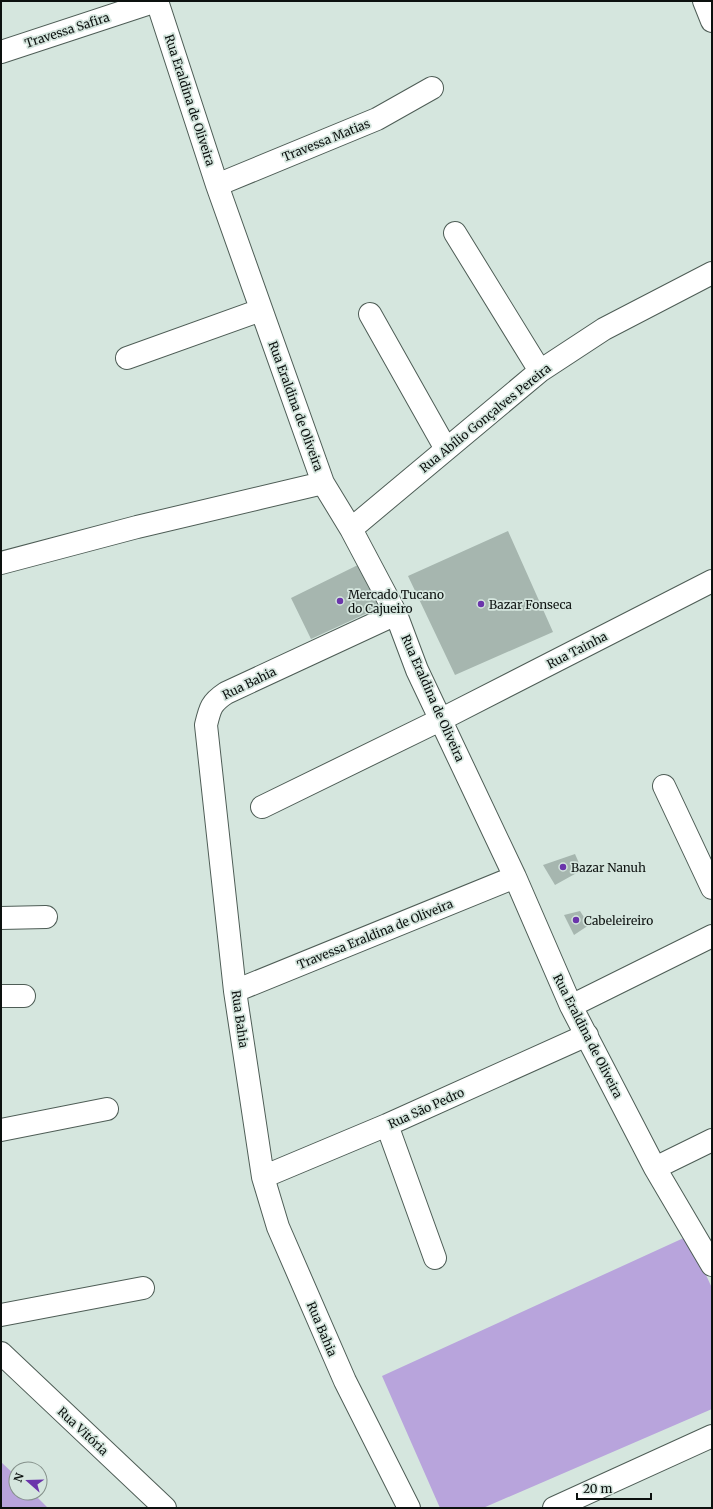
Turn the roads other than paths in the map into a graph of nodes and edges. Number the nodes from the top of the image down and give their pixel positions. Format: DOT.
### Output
graph roads {
  1 [pos="157,1"];
  2 [pos="704,1"];
  3 [pos="712,22"];
  4 [pos="1,52"];
  5 [pos="432,88"];
  6 [pos="217,185"];
  7 [pos="455,233"];
  8 [pos="712,273"];
  9 [pos="261,310"];
  10 [pos="370,314"];
  11 [pos="127,358"];
  12 [pos="540,371"];
  13 [pos="446,449"];
  14 [pos="323,483"];
  15 [pos="351,529"];
  16 [pos="1,563"];
  17 [pos="712,581"];
  18 [pos="396,614"];
  19 [pos="442,719"];
  20 [pos="664,786"];
  21 [pos="262,807"];
  22 [pos="516,877"];
  23 [pos="712,888"];
  24 [pos="46,917"];
  25 [pos="1,918"];
  26 [pos="712,936"];
  27 [pos="235,990"];
  28 [pos="1,996"];
  29 [pos="24,996"];
  30 [pos="571,1006"];
  31 [pos="587,1035"];
  32 [pos="107,1109"];
  33 [pos="387,1125"];
  34 [pos="1,1130"];
  35 [pos="712,1140"];
  36 [pos="655,1168"];
  37 [pos="264,1177"];
  38 [pos="435,1258"];
  39 [pos="712,1265"];
  40 [pos="144,1288"];
  41 [pos="1,1316"];
  42 [pos="1,1353"];
  43 [pos="712,1436"];
  44 [pos="165,1508"];
  45 [pos="409,1508"];
  46 [pos="554,1508"];
  1 -- 4 [label="street, Travessa Safira"];
  1 -- 6 [label="street, Rua Eraldina de Oliveira"];
  2 -- 3 [label="street"];
  5 -- 6 [label="street, Travessa Matias"];
  6 -- 9 [label="street, Rua Eraldina de Oliveira"];
  7 -- 12 [label="street"];
  8 -- 12 [label="street, Rua Abílio Gonçalves Pereira"];
  9 -- 11 [label="street"];
  9 -- 14 [label="street, Rua Eraldina de Oliveira"];
  10 -- 13 [label="street"];
  12 -- 13 [label="street, Rua Abílio Gonçalves Pereira"];
  13 -- 15 [label="street, Rua Abílio Gonçalves Pereira"];
  14 -- 15 [label="street, Rua Eraldina de Oliveira"];
  14 -- 16 [label="street"];
  15 -- 18 [label="street, Rua Eraldina de Oliveira"];
  17 -- 19 [label="street, Rua Tainha"];
  18 -- 19 [label="street, Rua Eraldina de Oliveira"];
  18 -- 27 [label="street, Rua Bahia"];
  19 -- 21 [label="street, Rua Tainha"];
  19 -- 22 [label="street, Rua Eraldina de Oliveira"];
  20 -- 23 [label="street"];
  22 -- 27 [label="street, Travessa Eraldina de Oliveira"];
  22 -- 30 [label="street, Rua Eraldina de Oliveira"];
  24 -- 25 [label="street"];
  26 -- 30 [label="street"];
  27 -- 37 [label="street, Rua Bahia"];
  28 -- 29 [label="street"];
  30 -- 31 [label="street, Rua Eraldina de Oliveira"];
  31 -- 33 [label="street, Rua São Pedro"];
  31 -- 36 [label="street, Rua Eraldina de Oliveira"];
  32 -- 34 [label="street"];
  33 -- 37 [label="street, Rua São Pedro"];
  33 -- 38 [label="street"];
  35 -- 36 [label="street"];
  36 -- 39 [label="street, Rua Eraldina de Oliveira"];
  37 -- 45 [label="street, Rua Bahia"];
  40 -- 41 [label="street"];
  42 -- 44 [label="street, Rua Vitória"];
  43 -- 46 [label="street"];
}
